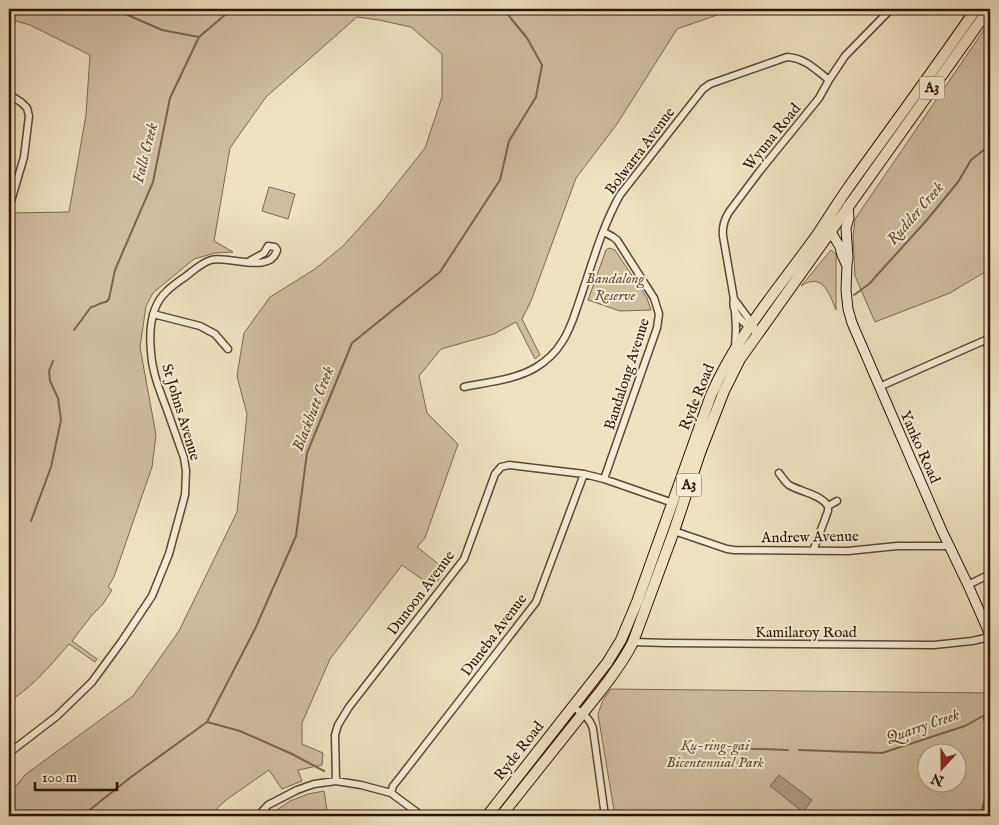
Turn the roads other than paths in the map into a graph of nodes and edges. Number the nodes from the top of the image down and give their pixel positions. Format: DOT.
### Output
graph roads {
  1 [pos="891,9"];
  2 [pos="976,9"];
  3 [pos="989,9"];
  4 [pos="829,80"];
  5 [pos="9,94"];
  6 [pos="848,206"];
  7 [pos="9,208"];
  8 [pos="830,228"];
  9 [pos="604,232"];
  10 [pos="848,248"];
  11 [pos="248,262"];
  12 [pos="847,264"];
  13 [pos="734,299"];
  14 [pos="735,312"];
  15 [pos="153,314"];
  16 [pos="753,328"];
  17 [pos="988,339"];
  18 [pos="735,348"];
  19 [pos="228,349"];
  20 [pos="990,351"];
  21 [pos="464,387"];
  22 [pos="879,387"];
  23 [pos="779,473"];
  24 [pos="584,474"];
  25 [pos="604,479"];
  26 [pos="837,501"];
  27 [pos="673,503"];
  28 [pos="828,506"];
  29 [pos="674,531"];
  30 [pos="950,546"];
  31 [pos="812,550"];
  32 [pos="990,574"];
  33 [pos="968,585"];
  34 [pos="990,636"];
  35 [pos="621,640"];
  36 [pos="633,642"];
  37 [pos="573,707"];
  38 [pos="582,714"];
  39 [pos="9,753"];
  40 [pos="336,781"];
  41 [pos="390,792"];
  42 [pos="258,816"];
  43 [pos="422,816"];
  44 [pos="487,816"];
  45 [pos="502,816"];
  46 [pos="605,816"];
  1 -- 4 [label="street, Wyuna Road"];
  2 -- 8 [label="highway, Ryde Road / A3"];
  3 -- 6 [label="highway, Ryde Road / A3"];
  4 -- 9 [label="street, Bolwarra Avenue"];
  4 -- 13 [label="street, Wyuna Road"];
  5 -- 7 [label="street"];
  6 -- 8 [label="highway, Ryde Road / A3"];
  6 -- 10 [label="main road, Yanko Road"];
  8 -- 10 [label="main road"];
  8 -- 12 [label="main road, Yanko Road"];
  8 -- 16 [label="highway, Ryde Road / A3"];
  9 -- 21 [label="street, Bolwarra Avenue"];
  9 -- 25 [label="street, Bandalong Avenue"];
  10 -- 12 [label="main road, Yanko Road"];
  11 -- 15 [label="street, St Johns Avenue"];
  12 -- 22 [label="main road, Yanko Road"];
  13 -- 14 [label="street, Wyuna Road"];
  13 -- 16 [label="street, Wyuna Road"];
  14 -- 16 [label="street"];
  14 -- 18 [label="street, Wyuna Road"];
  15 -- 19 [label="street"];
  15 -- 39 [label="street, St Johns Avenue"];
  16 -- 18 [label="highway, Ryde Road / A3"];
  16 -- 29 [label="highway, Ryde Road / A3"];
  17 -- 20 [label="street"];
  17 -- 22 [label="street"];
  18 -- 27 [label="highway, Ryde Road / A3"];
  22 -- 30 [label="main road, Yanko Road"];
  23 -- 28 [label="street"];
  24 -- 25 [label="street, Dunoon Avenue"];
  24 -- 40 [label="street, Dunoon Avenue"];
  24 -- 41 [label="street, Duneba Avenue"];
  25 -- 27 [label="street, Dunoon Avenue"];
  26 -- 28 [label="street"];
  27 -- 35 [label="highway, Ryde Road / A3"];
  28 -- 31 [label="street"];
  29 -- 31 [label="street, Andrew Avenue"];
  29 -- 36 [label="highway, Ryde Road / A3"];
  30 -- 31 [label="street, Andrew Avenue"];
  30 -- 33 [label="main road, Yanko Road"];
  32 -- 33 [label="street"];
  33 -- 34 [label="main road, Yanko Road"];
  34 -- 36 [label="street, Kamilaroy Road"];
  35 -- 36 [label="street, Kamilaroy Road"];
  35 -- 37 [label="highway, Ryde Road / A3"];
  36 -- 38 [label="highway, Ryde Road / A3"];
  37 -- 38 [label="street"];
  37 -- 44 [label="highway, Ryde Road / A3"];
  38 -- 45 [label="highway, Ryde Road / A3"];
  38 -- 46 [label="street"];
  40 -- 41 [label="street"];
  40 -- 42 [label="street"];
  41 -- 43 [label="street"];
}
